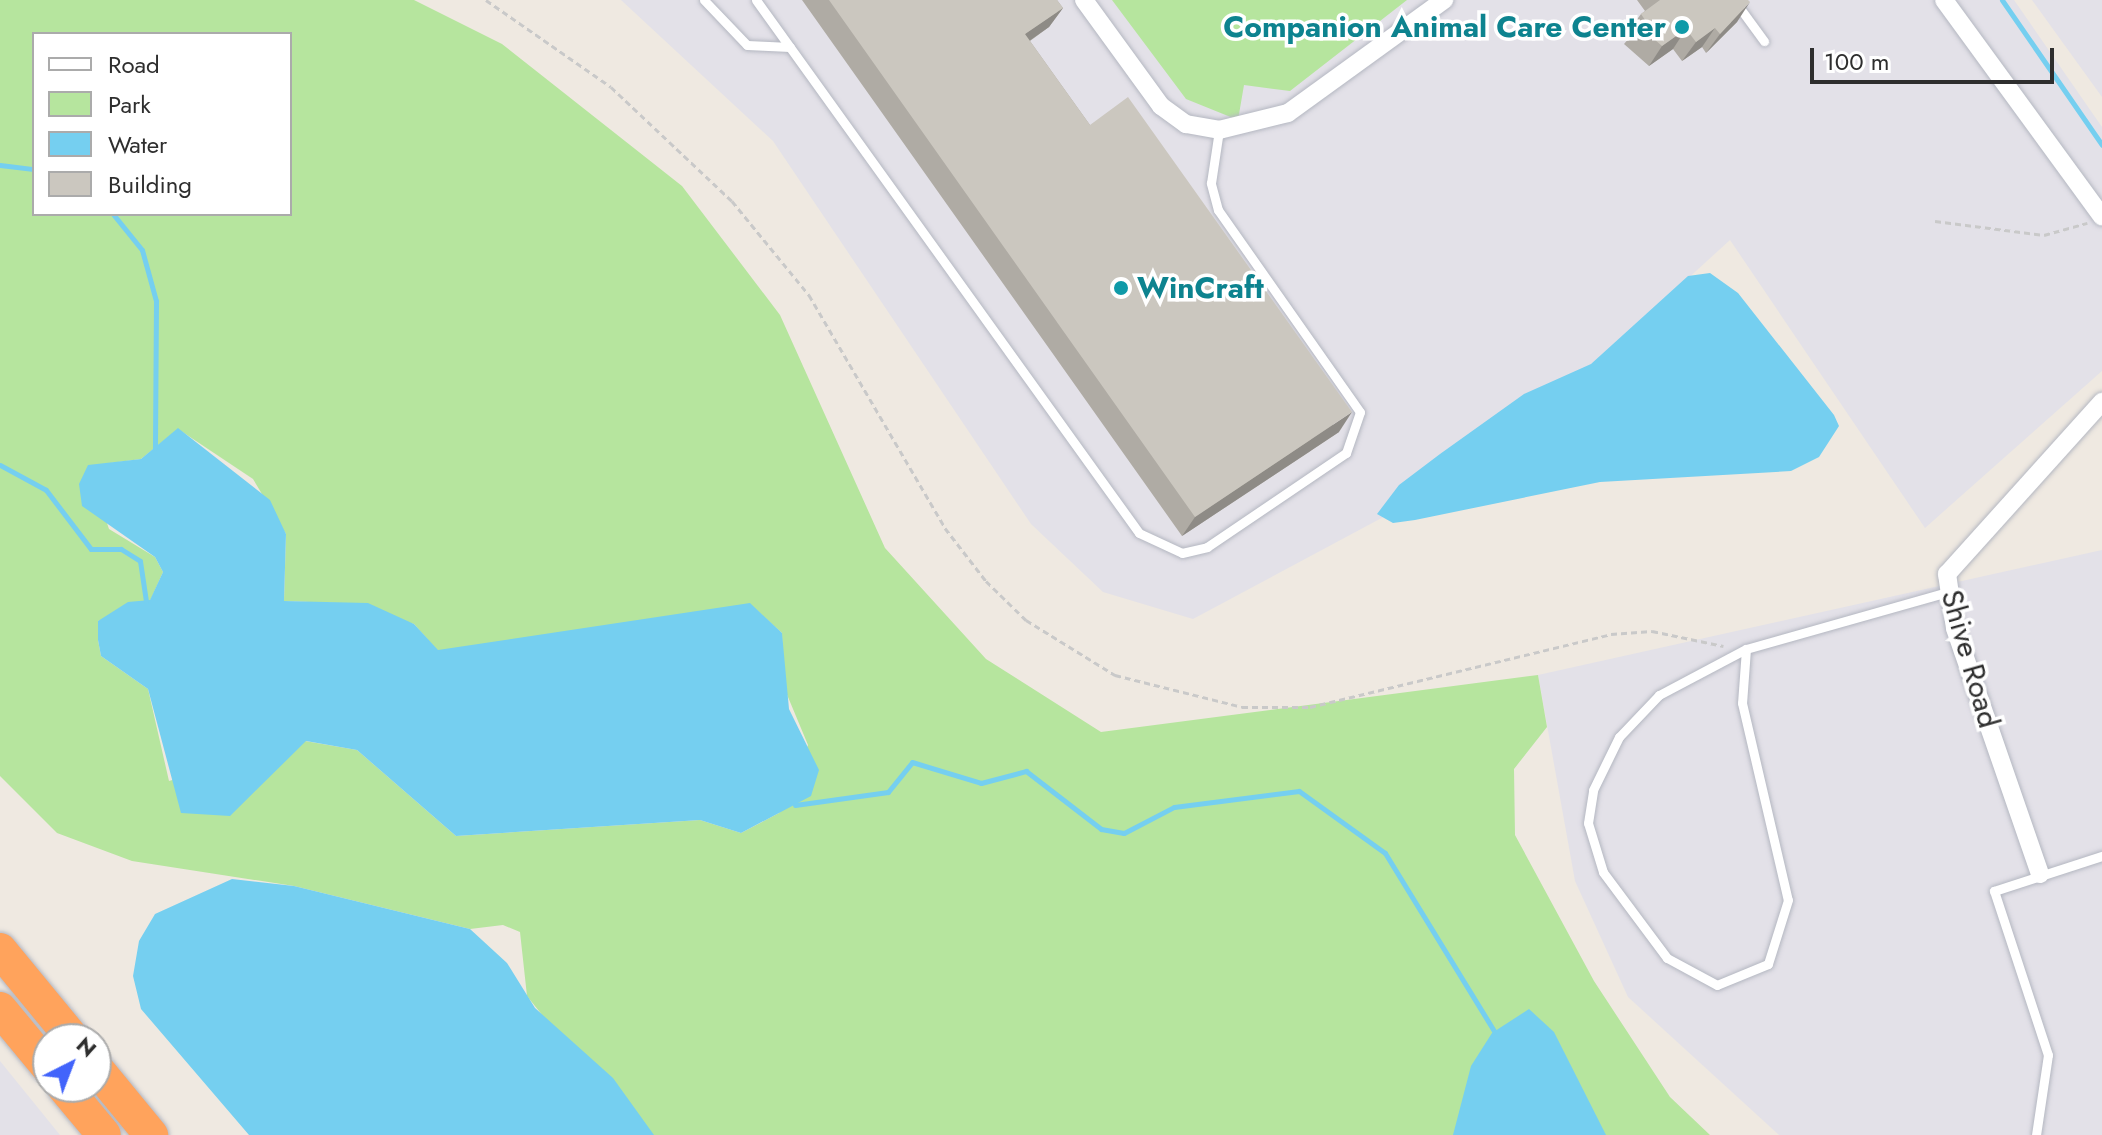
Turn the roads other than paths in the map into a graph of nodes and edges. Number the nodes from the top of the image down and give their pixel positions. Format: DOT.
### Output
graph roads {
  1 [pos="704,0"];
  2 [pos="756,0"];
  3 [pos="1084,0"];
  4 [pos="1444,0"];
  5 [pos="1734,0"];
  6 [pos="1944,0"];
  7 [pos="1764,41"];
  8 [pos="790,47"];
  9 [pos="1219,130"];
  10 [pos="2101,215"];
  11 [pos="2102,402"];
  12 [pos="1948,592"];
  13 [pos="1746,649"];
  14 [pos="2102,856"];
  15 [pos="2040,874"];
  16 [pos="6,970"];
  17 [pos="0,1009"];
  18 [pos="57,1023"];
  19 [pos="32,1048"];
  20 [pos="112,1087"];
  21 [pos="77,1103"];
  22 [pos="104,1135"];
  23 [pos="151,1135"];
  24 [pos="2036,1135"];
  1 -- 8 [label="lane"];
  2 -- 8 [label="lane"];
  3 -- 9 [label="street"];
  4 -- 9 [label="street"];
  5 -- 7 [label="lane"];
  6 -- 10 [label="street"];
  8 -- 9 [label="lane"];
  11 -- 12 [label="street, Shive Road"];
  12 -- 13 [label="lane"];
  12 -- 15 [label="street, Shive Road"];
  13 -- 13 [label="lane"];
  14 -- 15 [label="lane"];
  15 -- 24 [label="lane"];
  16 -- 18 [label="highway"];
  17 -- 19 [label="highway"];
  20 -- 23 [label="highway"];
  21 -- 22 [label="highway"];
}
